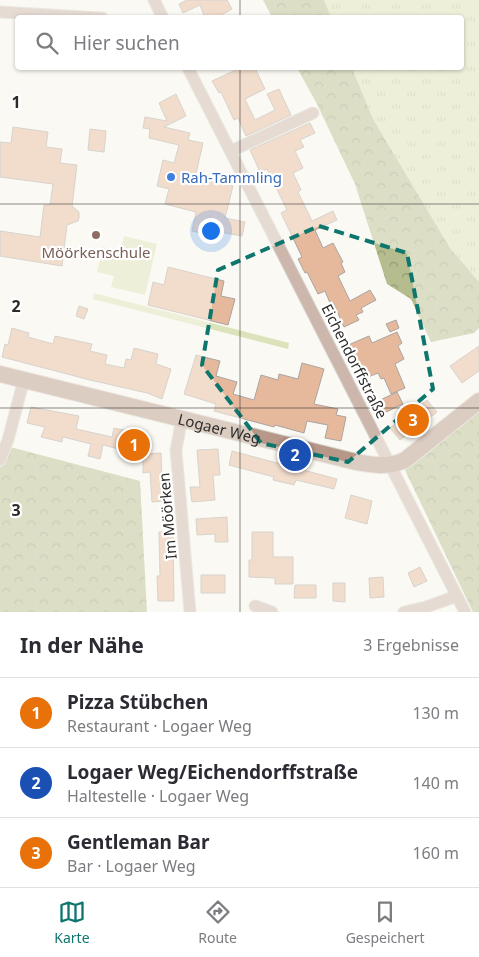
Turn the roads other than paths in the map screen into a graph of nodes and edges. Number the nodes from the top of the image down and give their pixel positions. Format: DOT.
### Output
graph roads {
  1 [pos="154,0"];
  2 [pos="0,12"];
  3 [pos="51,15"];
  4 [pos="162,15"];
  5 [pos="189,70"];
  6 [pos="313,114"];
  7 [pos="231,151"];
  8 [pos="0,374"];
  9 [pos="24,379"];
  10 [pos="479,401"];
  11 [pos="182,418"];
  12 [pos="0,460"];
  13 [pos="392,466"];
  14 [pos="457,596"];
  15 [pos="255,606"];
  16 [pos="190,612"];
  17 [pos="272,612"];
  18 [pos="404,612"];
  19 [pos="465,612"];
  1 -- 4 [label="street"];
  2 -- 3 [label="street"];
  5 -- 7 [label="street, Eichendorffstraße"];
  6 -- 7 [label="street"];
  7 -- 13 [label="street, Eichendorffstraße"];
  8 -- 9 [label="street, Logaer Weg"];
  9 -- 11 [label="street, Logaer Weg"];
  9 -- 12 [label="street"];
  10 -- 13 [label="street"];
  11 -- 13 [label="street, Logaer Weg"];
  11 -- 16 [label="street, Im Möörken"];
  13 -- 14 [label="street, Eichendorffstraße"];
  14 -- 18 [label="street"];
  14 -- 19 [label="street, Eichendorffstraße"];
  15 -- 17 [label="street"];
}
